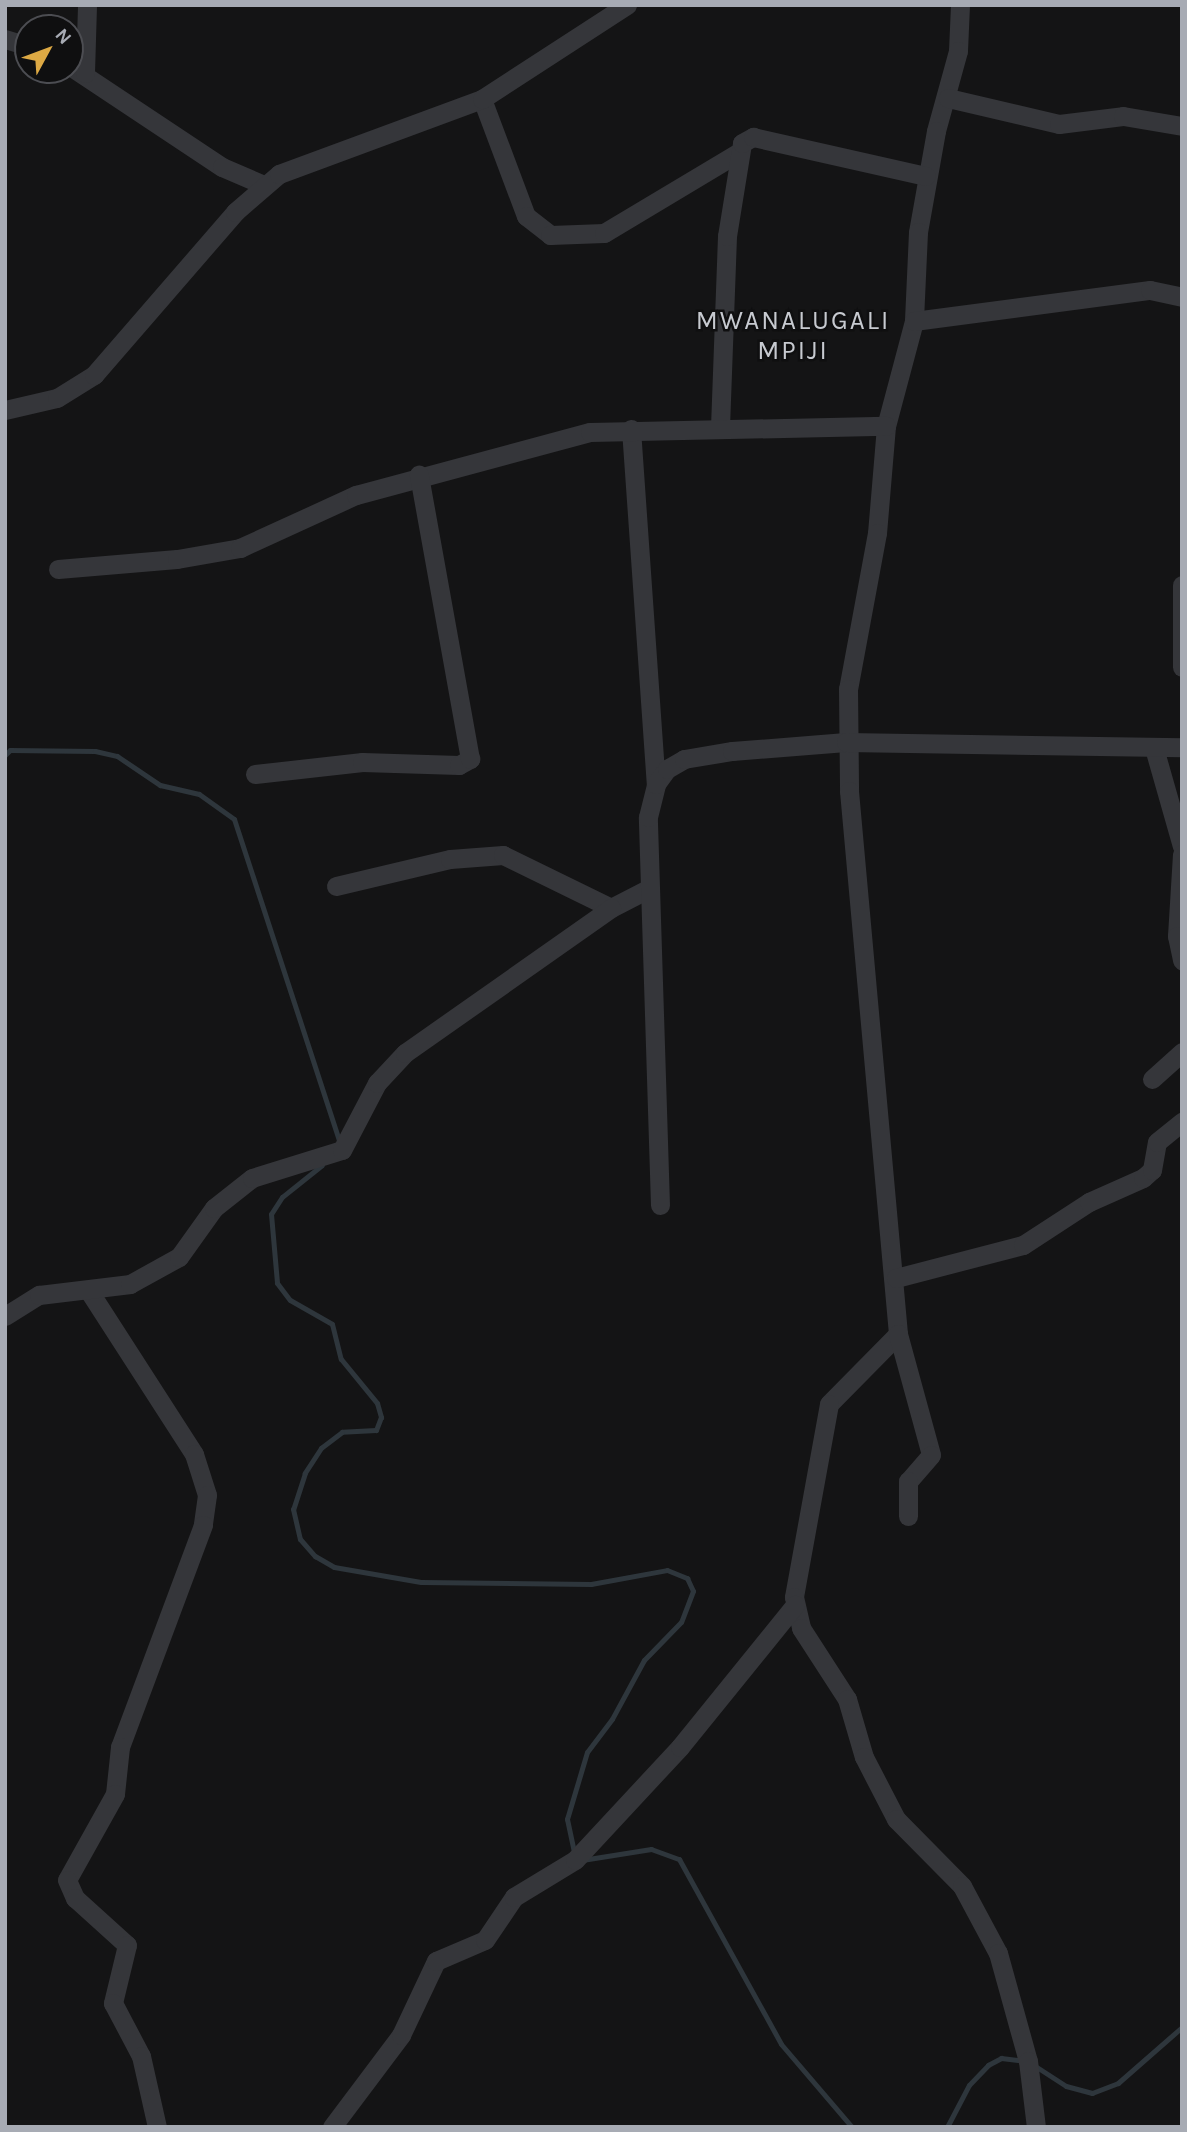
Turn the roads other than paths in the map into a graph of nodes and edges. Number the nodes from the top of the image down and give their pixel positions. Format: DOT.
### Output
graph roads {
  1 [pos="87,5"];
  2 [pos="627,5"];
  3 [pos="960,5"];
  4 [pos="84,27"];
  5 [pos="84,74"];
  6 [pos="948,98"];
  7 [pos="482,99"];
  8 [pos="1182,126"];
  9 [pos="736,154"];
  10 [pos="926,176"];
  11 [pos="264,184"];
  12 [pos="1182,297"];
  13 [pos="914,321"];
  14 [pos="5,410"];
  15 [pos="886,426"];
  16 [pos="720,428"];
  17 [pos="631,429"];
  18 [pos="419,475"];
  19 [pos="58,569"];
  20 [pos="1182,584"];
  21 [pos="1182,667"];
  22 [pos="846,742"];
  23 [pos="1182,747"];
  24 [pos="1154,748"];
  25 [pos="255,774"];
  26 [pos="656,783"];
  27 [pos="1182,846"];
  28 [pos="1182,853"];
  29 [pos="335,887"];
  30 [pos="648,889"];
  31 [pos="611,908"];
  32 [pos="1182,960"];
  33 [pos="1182,1052"];
  34 [pos="1152,1079"];
  35 [pos="1182,1122"];
  36 [pos="660,1205"];
  37 [pos="896,1278"];
  38 [pos="89,1291"];
  39 [pos="5,1316"];
  40 [pos="898,1334"];
  41 [pos="908,1516"];
  42 [pos="795,1605"];
  43 [pos="157,2127"];
  44 [pos="332,2127"];
  45 [pos="1036,2127"];
  1 -- 4 [label="street"];
  2 -- 7 [label="street"];
  3 -- 6 [label="street"];
  5 -- 11 [label="street"];
  6 -- 8 [label="street"];
  6 -- 10 [label="street"];
  7 -- 9 [label="street"];
  7 -- 11 [label="street"];
  9 -- 10 [label="street"];
  9 -- 16 [label="street"];
  10 -- 13 [label="street"];
  11 -- 14 [label="street"];
  12 -- 13 [label="street"];
  13 -- 15 [label="street"];
  15 -- 16 [label="street"];
  15 -- 22 [label="street"];
  16 -- 17 [label="street"];
  17 -- 18 [label="street"];
  17 -- 26 [label="street"];
  18 -- 19 [label="street"];
  18 -- 25 [label="street"];
  20 -- 21 [label="street"];
  22 -- 24 [label="street"];
  22 -- 26 [label="street"];
  22 -- 37 [label="street"];
  23 -- 24 [label="street"];
  24 -- 27 [label="street"];
  26 -- 30 [label="street"];
  28 -- 32 [label="street"];
  29 -- 31 [label="street"];
  30 -- 31 [label="street"];
  30 -- 36 [label="street"];
  31 -- 38 [label="street"];
  33 -- 34 [label="street"];
  35 -- 37 [label="street"];
  37 -- 40 [label="street"];
  38 -- 39 [label="street"];
  38 -- 43 [label="street"];
  40 -- 41 [label="street"];
  40 -- 42 [label="street"];
  42 -- 44 [label="street"];
  42 -- 45 [label="street"];
}
